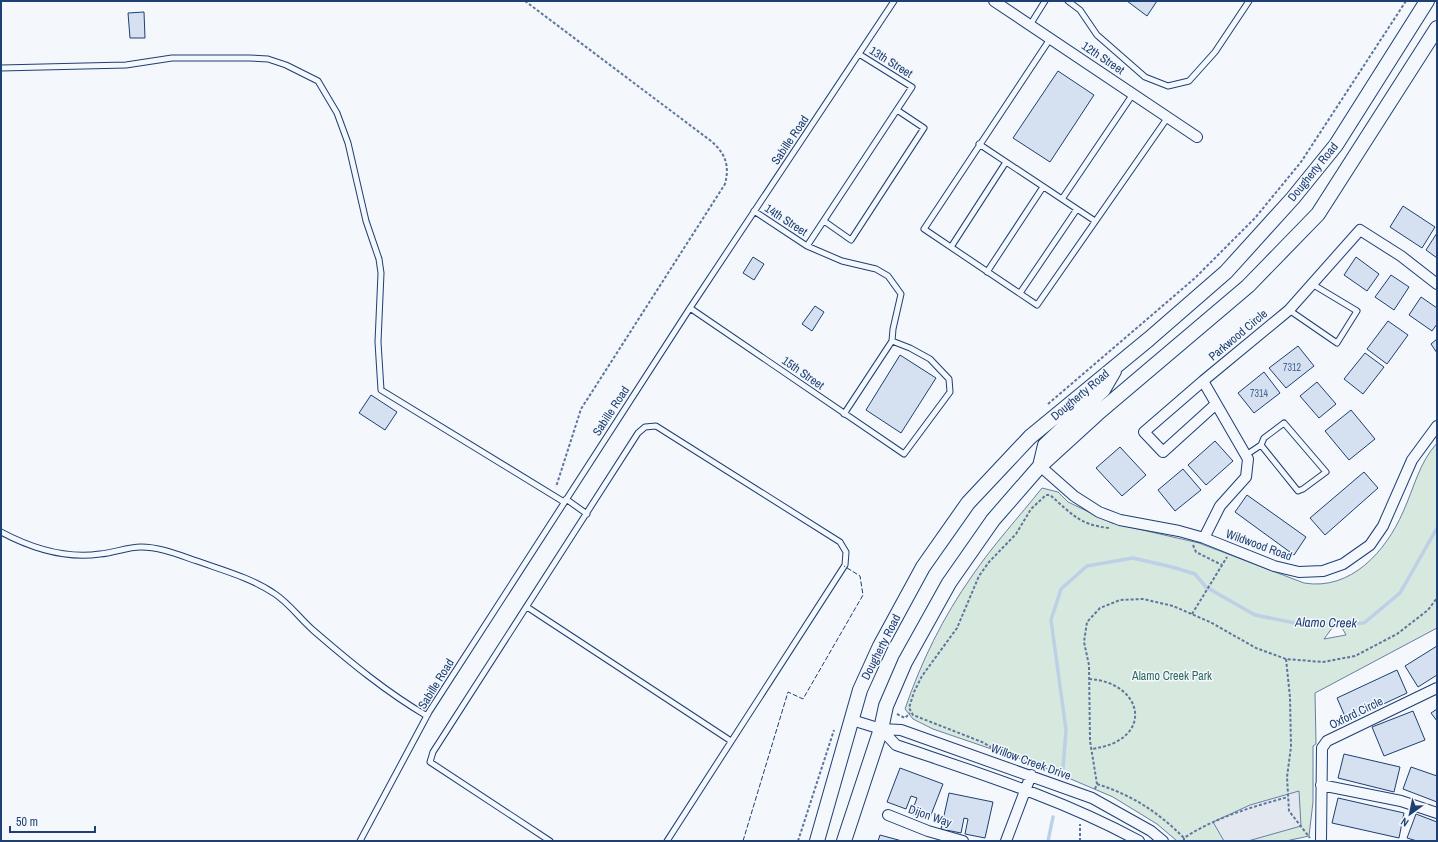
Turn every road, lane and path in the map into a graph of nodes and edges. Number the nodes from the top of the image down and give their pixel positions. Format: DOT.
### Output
graph roads {
  1 [pos="525,1"];
  2 [pos="894,1"];
  3 [pos="994,1"];
  4 [pos="1045,1"];
  5 [pos="1068,1"];
  6 [pos="1249,1"];
  7 [pos="1406,1"];
  8 [pos="1427,1"];
  9 [pos="1030,25"];
  10 [pos="1437,28"];
  11 [pos="1050,39"];
  12 [pos="860,54"];
  13 [pos="1,68"];
  14 [pos="1133,94"];
  15 [pos="897,110"];
  16 [pos="1168,117"];
  17 [pos="1197,137"];
  18 [pos="979,144"];
  19 [pos="1006,162"];
  20 [pos="1043,187"];
  21 [pos="1062,199"];
  22 [pos="1076,209"];
  23 [pos="754,211"];
  24 [pos="824,221"];
  25 [pos="1095,221"];
  26 [pos="808,246"];
  27 [pos="951,247"];
  28 [pos="988,272"];
  29 [pos="1312,284"];
  30 [pos="1437,284"];
  31 [pos="1020,293"];
  32 [pos="690,308"];
  33 [pos="1289,310"];
  34 [pos="892,341"];
  35 [pos="1120,362"];
  36 [pos="1203,381"];
  37 [pos="1216,404"];
  38 [pos="1047,405"];
  39 [pos="844,414"];
  40 [pos="1437,426"];
  41 [pos="1261,445"];
  42 [pos="1246,455"];
  43 [pos="1040,466"];
  44 [pos="1049,488"];
  45 [pos="1048,495"];
  46 [pos="553,496"];
  47 [pos="565,501"];
  48 [pos="587,514"];
  49 [pos="1112,528"];
  50 [pos="1,532"];
  51 [pos="1204,538"];
  52 [pos="1186,542"];
  53 [pos="1232,550"];
  54 [pos="1222,566"];
  55 [pos="1437,598"];
  56 [pos="527,606"];
  57 [pos="1192,614"];
  58 [pos="1286,659"];
  59 [pos="1089,679"];
  60 [pos="1437,688"];
  61 [pos="911,712"];
  62 [pos="427,716"];
  63 [pos="905,718"];
  64 [pos="852,720"];
  65 [pos="835,729"];
  66 [pos="881,729"];
  67 [pos="731,741"];
  68 [pos="1091,749"];
  69 [pos="1007,756"];
  70 [pos="1031,775"];
  71 [pos="1321,785"];
  72 [pos="1088,788"];
  73 [pos="1025,790"];
  74 [pos="1095,791"];
  75 [pos="1288,797"];
  76 [pos="1437,813"];
  77 [pos="888,815"];
  78 [pos="1080,821"];
  79 [pos="928,831"];
  80 [pos="1184,838"];
  81 [pos="360,841"];
  82 [pos="550,841"];
  83 [pos="666,841"];
  84 [pos="798,841"];
  85 [pos="817,841"];
  86 [pos="844,841"];
  87 [pos="925,841"];
  88 [pos="963,841"];
  89 [pos="1006,841"];
  90 [pos="1080,841"];
  91 [pos="1139,841"];
  92 [pos="1163,841"];
  93 [pos="1184,841"];
  94 [pos="1313,841"];
  95 [pos="1321,841"];
  1 -- 46 [label="path"];
  2 -- 12 [label="lane, Sabille Road"];
  3 -- 9 [label="street, 12th Street"];
  4 -- 9 [label="lane"];
  5 -- 6 [label="lane"];
  7 -- 38 [label="path"];
  8 -- 35 [label="main road, Dougherty Road"];
  9 -- 11 [label="street, 12th Street"];
  10 -- 43 [label="main road, Dougherty Road"];
  11 -- 14 [label="street, 12th Street"];
  11 -- 18 [label="lane"];
  12 -- 15 [label="lane, 13th Street"];
  12 -- 23 [label="lane, Sabille Road"];
  13 -- 46 [label="lane"];
  14 -- 16 [label="street, 12th Street"];
  14 -- 21 [label="lane"];
  15 -- 24 [label="lane"];
  15 -- 24 [label="lane"];
  16 -- 17 [label="street, 12th Street"];
  16 -- 25 [label="lane"];
  18 -- 19 [label="lane"];
  18 -- 27 [label="lane"];
  19 -- 20 [label="lane"];
  19 -- 27 [label="lane"];
  20 -- 21 [label="lane"];
  20 -- 28 [label="lane"];
  21 -- 22 [label="lane"];
  22 -- 25 [label="lane"];
  22 -- 31 [label="lane"];
  23 -- 26 [label="lane, 14th Street"];
  23 -- 32 [label="lane, Sabille Road"];
  24 -- 26 [label="lane"];
  25 -- 31 [label="lane"];
  26 -- 34 [label="lane, 14th Street"];
  27 -- 28 [label="lane"];
  28 -- 31 [label="lane"];
  29 -- 30 [label="street, Parkwood Circle"];
  29 -- 33 [label="street, Parkwood Circle"];
  29 -- 33 [label="lane"];
  32 -- 39 [label="lane, 15th Street"];
  32 -- 47 [label="lane, Sabille Road"];
  33 -- 36 [label="street, Parkwood Circle"];
  34 -- 39 [label="lane"];
  34 -- 39 [label="lane, 15th Street"];
  35 -- 43 [label="main road"];
  35 -- 64 [label="main road, Dougherty Road"];
  36 -- 37 [label="street"];
  36 -- 37 [label="street, Parkwood Circle"];
  37 -- 42 [label="street"];
  40 -- 53 [label="street, Wildwood Road"];
  41 -- 41 [label="lane"];
  41 -- 42 [label="lane"];
  42 -- 51 [label="street"];
  43 -- 51 [label="street, Wildwood Road"];
  43 -- 66 [label="main road, Dougherty Road"];
  44 -- 45 [label="path"];
  45 -- 49 [label="path"];
  45 -- 61 [label="path"];
  46 -- 47 [label="lane"];
  47 -- 48 [label="lane"];
  47 -- 62 [label="lane, Sabille Road"];
  48 -- 56 [label="lane"];
  48 -- 67 [label="lane"];
  50 -- 62 [label="lane"];
  51 -- 53 [label="street, Wildwood Road"];
  52 -- 54 [label="path"];
  53 -- 54 [label="path"];
  54 -- 57 [label="path"];
  55 -- 58 [label="path"];
  56 -- 67 [label="lane"];
  56 -- 82 [label="lane"];
  57 -- 58 [label="path"];
  57 -- 59 [label="path"];
  58 -- 75 [label="path"];
  59 -- 68 [label="path"];
  59 -- 68 [label="path"];
  60 -- 71 [label="street, Oxford Circle"];
  61 -- 63 [label="path"];
  61 -- 69 [label="path"];
  62 -- 81 [label="lane, Sabille Road"];
  64 -- 66 [label="street, Willow Creek Drive"];
  64 -- 85 [label="main road, Dougherty Road"];
  65 -- 84 [label="path"];
  66 -- 70 [label="street, Willow Creek Drive"];
  66 -- 73 [label="street, Willow Creek Drive"];
  66 -- 86 [label="main road, Dougherty Road"];
  67 -- 83 [label="lane"];
  68 -- 80 [label="path"];
  70 -- 73 [label="street"];
  70 -- 92 [label="street, Willow Creek Drive"];
  71 -- 76 [label="street"];
  71 -- 95 [label="street, Oxford Circle"];
  72 -- 74 [label="path"];
  73 -- 89 [label="street"];
  73 -- 91 [label="street, Willow Creek Drive"];
  75 -- 80 [label="path"];
  75 -- 94 [label="path"];
  77 -- 79 [label="street, Dijon Way"];
  78 -- 90 [label="path"];
  79 -- 87 [label="street"];
  79 -- 88 [label="street, Dijon Way"];
  80 -- 93 [label="path"];
}
